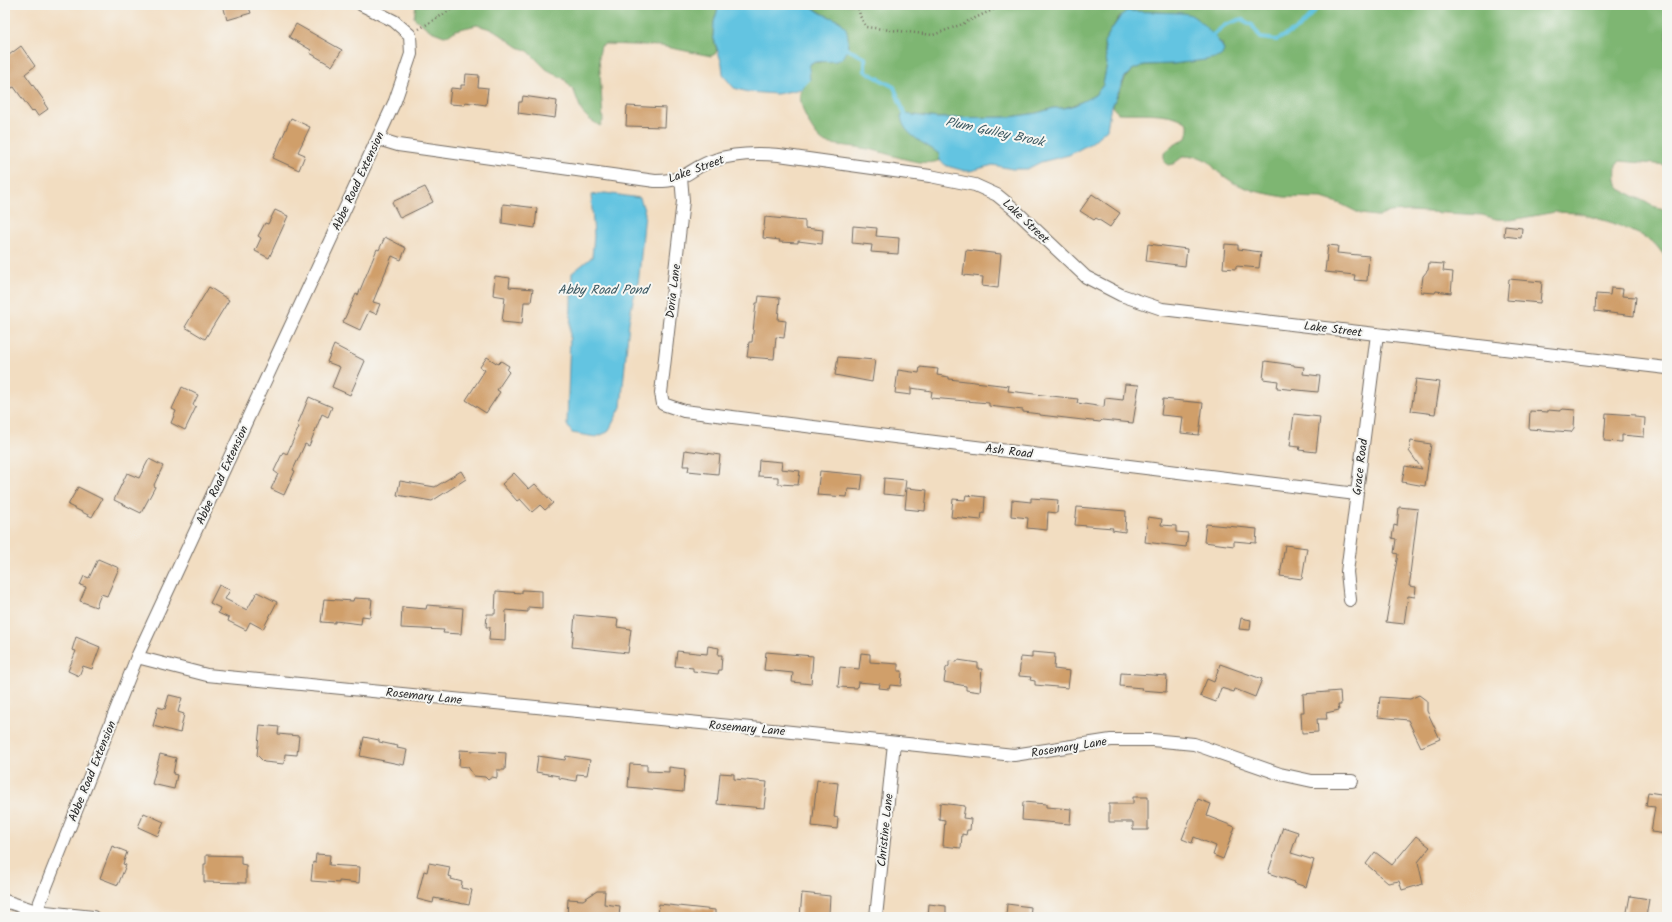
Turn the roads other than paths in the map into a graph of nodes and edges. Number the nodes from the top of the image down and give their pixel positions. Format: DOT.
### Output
graph roads {
  1 [pos="362,5"];
  2 [pos="378,139"];
  3 [pos="681,177"];
  4 [pos="1377,334"];
  5 [pos="1667,368"];
  6 [pos="663,404"];
  7 [pos="1356,494"];
  8 [pos="1350,600"];
  9 [pos="137,657"];
  10 [pos="894,743"];
  11 [pos="1352,782"];
  12 [pos="5,901"];
  13 [pos="35,914"];
  14 [pos="93,917"];
  15 [pos="876,917"];
  1 -- 2 [label="street, Abbe Road Extension"];
  2 -- 3 [label="street, Lake Street"];
  2 -- 9 [label="street, Abbe Road Extension"];
  3 -- 4 [label="street, Lake Street"];
  3 -- 6 [label="street, Doria Lane"];
  4 -- 5 [label="street, Lake Street"];
  4 -- 7 [label="street, Grace Road"];
  6 -- 7 [label="street, Ash Road"];
  7 -- 8 [label="street, Grace Road"];
  9 -- 10 [label="street, Rosemary Lane"];
  9 -- 13 [label="street, Abbe Road Extension"];
  10 -- 11 [label="street, Rosemary Lane"];
  10 -- 15 [label="street, Christine Lane"];
  12 -- 13 [label="street"];
  13 -- 14 [label="street"];
}
